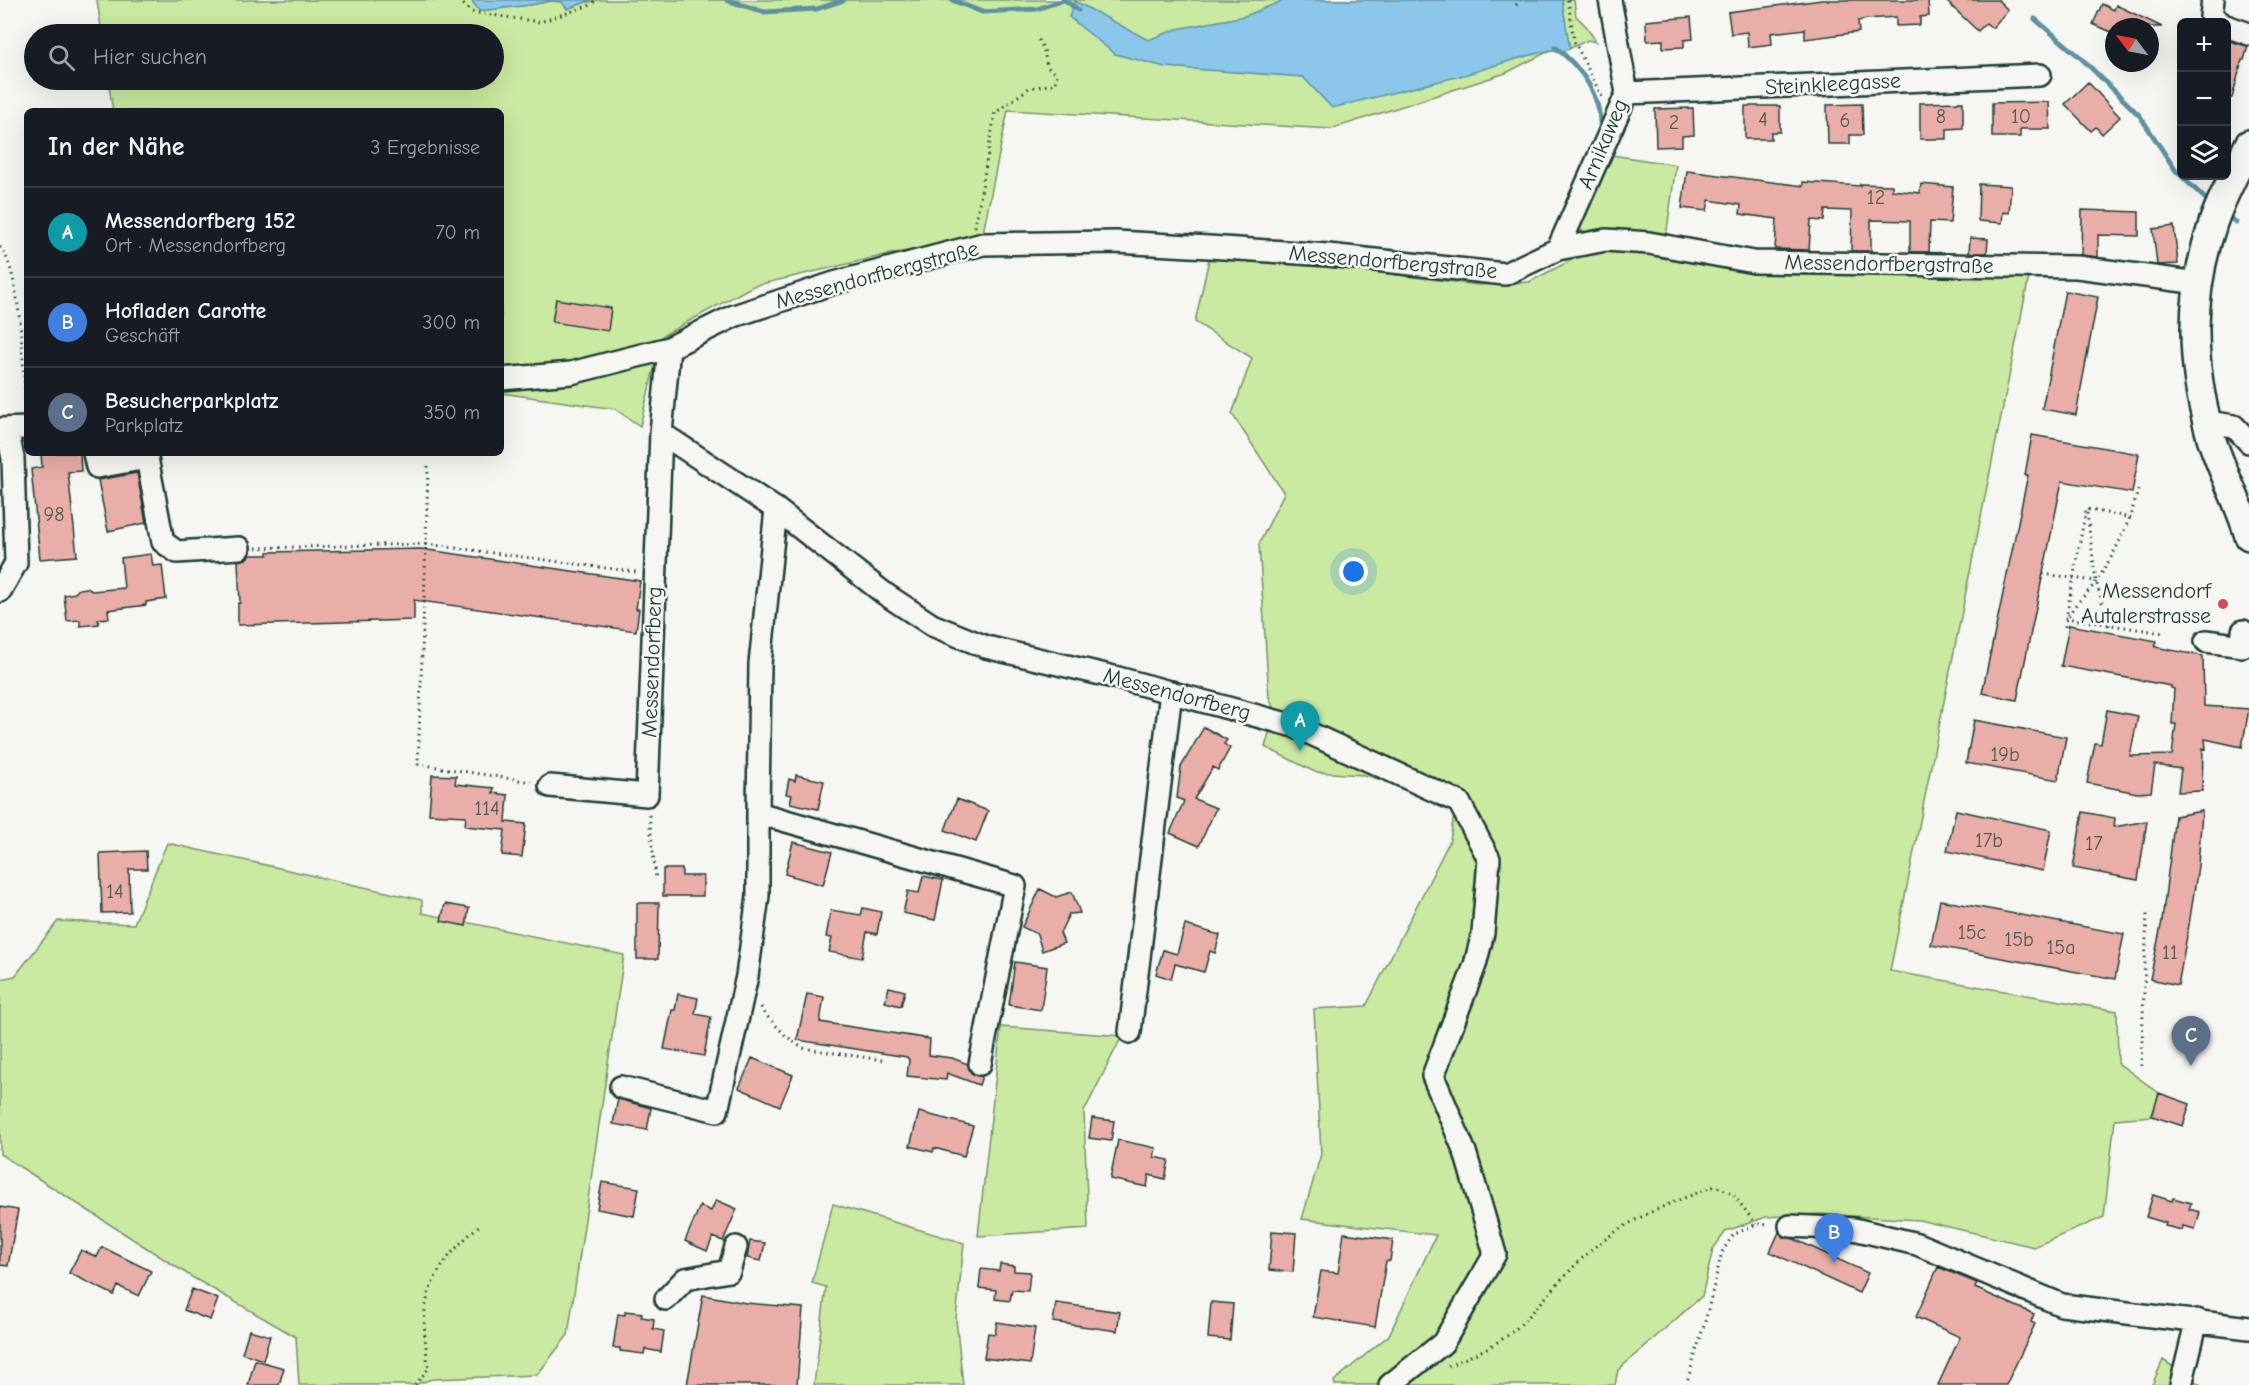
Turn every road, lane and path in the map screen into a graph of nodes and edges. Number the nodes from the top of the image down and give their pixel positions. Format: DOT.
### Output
graph roads {
  1 [pos="459,0"];
  2 [pos="596,0"];
  3 [pos="1520,0"];
  4 [pos="1568,0"];
  5 [pos="1610,0"];
  6 [pos="2213,0"];
  7 [pos="1516,5"];
  8 [pos="2214,18"];
  9 [pos="2231,28"];
  10 [pos="2249,34"];
  11 [pos="1037,37"];
  12 [pos="2040,75"];
  13 [pos="1627,93"];
  14 [pos="1612,126"];
  15 [pos="2249,144"];
  16 [pos="0,247"];
  17 [pos="972,247"];
  18 [pos="1558,249"];
  19 [pos="2199,283"];
  20 [pos="669,348"];
  21 [pos="504,379"];
  22 [pos="2207,422"];
  23 [pos="15,424"];
  24 [pos="662,433"];
  25 [pos="2249,442"];
  26 [pos="95,456"];
  27 [pos="428,466"];
  28 [pos="2138,489"];
  29 [pos="776,509"];
  30 [pos="2086,509"];
  31 [pos="2131,518"];
  32 [pos="2249,536"];
  33 [pos="426,544"];
  34 [pos="239,548"];
  35 [pos="657,557"];
  36 [pos="2043,574"];
  37 [pos="2073,578"];
  38 [pos="2096,581"];
  39 [pos="0,591"];
  40 [pos="2066,618"];
  41 [pos="2109,626"];
  42 [pos="2065,627"];
  43 [pos="2163,633"];
  44 [pos="2206,641"];
  45 [pos="2243,647"];
  46 [pos="1171,692"];
  47 [pos="550,786"];
  48 [pos="647,795"];
  49 [pos="758,813"];
  50 [pos="656,879"];
  51 [pos="2147,913"];
  52 [pos="747,976"];
  53 [pos="1130,1032"];
  54 [pos="882,1060"];
  55 [pos="980,1064"];
  56 [pos="2140,1066"];
  57 [pos="621,1087"];
  58 [pos="1756,1224"];
  59 [pos="480,1225"];
  60 [pos="1790,1226"];
  61 [pos="736,1247"];
  62 [pos="666,1299"];
  63 [pos="2197,1320"];
  64 [pos="2249,1328"];
  65 [pos="1441,1369"];
  66 [pos="415,1385"];
  67 [pos="1390,1385"];
  68 [pos="1686,1385"];
  69 [pos="2181,1385"];
  1 -- 2 [label="path"];
  3 -- 7 [label="path"];
  4 -- 14 [label="path"];
  5 -- 13 [label="street, Arnikaweg"];
  6 -- 8 [label="street"];
  9 -- 10 [label="street"];
  11 -- 17 [label="path"];
  12 -- 13 [label="street, Steinkleegasse"];
  13 -- 14 [label="street, Arnikaweg"];
  14 -- 18 [label="street, Arnikaweg"];
  15 -- 19 [label="main road"];
  16 -- 23 [label="path"];
  17 -- 18 [label="street, Messendorfbergstraße"];
  17 -- 20 [label="street, Messendorfbergstraße"];
  18 -- 19 [label="street, Messendorfbergstraße"];
  19 -- 22 [label="main road"];
  20 -- 21 [label="street"];
  20 -- 24 [label="street, Messendorfberg"];
  22 -- 25 [label="street"];
  22 -- 32 [label="main road"];
  23 -- 39 [label="street"];
  24 -- 29 [label="street, Messendorfberg"];
  24 -- 35 [label="street, Messendorfberg"];
  26 -- 34 [label="street"];
  27 -- 33 [label="path"];
  28 -- 31 [label="path"];
  29 -- 46 [label="street, Messendorfberg"];
  29 -- 49 [label="street"];
  30 -- 31 [label="path"];
  30 -- 37 [label="path"];
  30 -- 38 [label="path"];
  31 -- 38 [label="path"];
  33 -- 34 [label="path"];
  33 -- 35 [label="path"];
  33 -- 47 [label="path"];
  35 -- 48 [label="street, Messendorfberg"];
  36 -- 37 [label="path"];
  37 -- 38 [label="path"];
  37 -- 40 [label="path"];
  38 -- 40 [label="path"];
  38 -- 41 [label="path"];
  40 -- 41 [label="path"];
  40 -- 42 [label="path"];
  41 -- 43 [label="path"];
  44 -- 45 [label="street"];
  46 -- 53 [label="street"];
  46 -- 67 [label="street, Messendorfberg"];
  47 -- 48 [label="street"];
  48 -- 50 [label="path"];
  49 -- 52 [label="street"];
  49 -- 55 [label="street"];
  51 -- 56 [label="path"];
  52 -- 54 [label="path"];
  52 -- 57 [label="street"];
  58 -- 60 [label="path"];
  58 -- 65 [label="path"];
  58 -- 68 [label="path"];
  59 -- 66 [label="path"];
  60 -- 63 [label="street"];
  61 -- 62 [label="street"];
  63 -- 64 [label="street"];
  63 -- 69 [label="street"];
}
